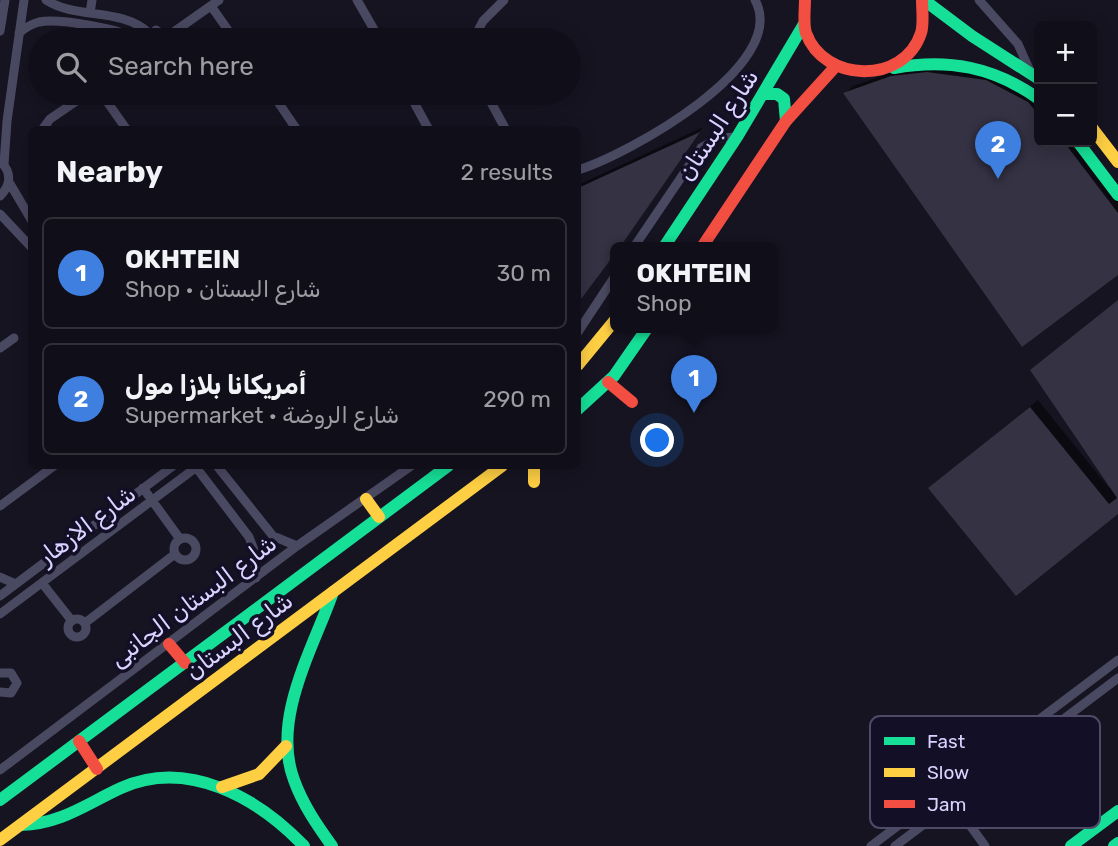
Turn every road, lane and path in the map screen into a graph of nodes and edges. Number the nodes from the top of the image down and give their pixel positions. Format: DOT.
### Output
graph roads {
  1 [pos="5,0"];
  2 [pos="24,0"];
  3 [pos="46,0"];
  4 [pos="92,0"];
  5 [pos="357,0"];
  6 [pos="504,0"];
  7 [pos="755,0"];
  8 [pos="792,0"];
  9 [pos="805,0"];
  10 [pos="923,0"];
  11 [pos="979,0"];
  12 [pos="215,3"];
  13 [pos="74,11"];
  14 [pos="90,13"];
  15 [pos="804,21"];
  16 [pos="71,24"];
  17 [pos="28,28"];
  18 [pos="28,28"];
  19 [pos="95,28"];
  20 [pos="137,28"];
  21 [pos="182,28"];
  22 [pos="229,28"];
  23 [pos="373,28"];
  24 [pos="479,28"];
  25 [pos="0,31"];
  26 [pos="19,33"];
  27 [pos="835,67"];
  28 [pos="887,69"];
  29 [pos="1034,74"];
  30 [pos="1034,75"];
  31 [pos="764,94"];
  32 [pos="1034,96"];
  33 [pos="70,105"];
  34 [pos="109,105"];
  35 [pos="280,105"];
  36 [pos="415,105"];
  37 [pos="492,105"];
  38 [pos="786,121"];
  39 [pos="45,126"];
  40 [pos="124,126"];
  41 [pos="294,126"];
  42 [pos="427,126"];
  43 [pos="504,126"];
  44 [pos="1097,135"];
  45 [pos="737,137"];
  46 [pos="1082,147"];
  47 [pos="2,162"];
  48 [pos="1118,162"];
  49 [pos="581,169"];
  50 [pos="9,182"];
  51 [pos="1118,195"];
  52 [pos="0,197"];
  53 [pos="0,214"];
  54 [pos="28,214"];
  55 [pos="637,242"];
  56 [pos="667,242"];
  57 [pos="705,242"];
  58 [pos="28,244"];
  59 [pos="610,284"];
  60 [pos="610,326"];
  61 [pos="581,327"];
  62 [pos="644,333"];
  63 [pos="14,338"];
  64 [pos="0,348"];
  65 [pos="581,361"];
  66 [pos="608,382"];
  67 [pos="632,402"];
  68 [pos="581,406"];
  69 [pos="50,469"];
  70 [pos="169,469"];
  71 [pos="193,469"];
  72 [pos="199,469"];
  73 [pos="220,469"];
  74 [pos="407,469"];
  75 [pos="444,469"];
  76 [pos="498,469"];
  77 [pos="534,469"];
  78 [pos="534,482"];
  79 [pos="143,488"];
  80 [pos="366,499"];
  81 [pos="152,500"];
  82 [pos="0,506"];
  83 [pos="379,517"];
  84 [pos="180,539"];
  85 [pos="297,546"];
  86 [pos="175,554"];
  87 [pos="0,577"];
  88 [pos="256,578"];
  89 [pos="42,583"];
  90 [pos="16,584"];
  91 [pos="333,592"];
  92 [pos="0,596"];
  93 [pos="0,614"];
  94 [pos="72,621"];
  95 [pos="85,623"];
  96 [pos="169,644"];
  97 [pos="1118,660"];
  98 [pos="185,663"];
  99 [pos="0,673"];
  100 [pos="1118,678"];
  101 [pos="1082,687"];
  102 [pos="0,692"];
  103 [pos="1091,699"];
  104 [pos="1055,707"];
  105 [pos="1043,716"];
  106 [pos="1062,716"];
  107 [pos="1068,716"];
  108 [pos="79,741"];
  109 [pos="286,746"];
  110 [pos="97,769"];
  111 [pos="0,770"];
  112 [pos="221,787"];
  113 [pos="0,800"];
  114 [pos="1118,811"];
  115 [pos="1100,824"];
  116 [pos="20,825"];
  117 [pos="895,828"];
  118 [pos="918,828"];
  119 [pos="972,828"];
  120 [pos="1095,828"];
  121 [pos="0,841"];
  122 [pos="304,846"];
  123 [pos="332,846"];
  124 [pos="871,846"];
  125 [pos="895,846"];
  126 [pos="985,846"];
  127 [pos="1071,846"];
  1 -- 25 [label="street"];
  2 -- 26 [label="street"];
  3 -- 13 [label="street"];
  4 -- 14 [label="street"];
  5 -- 23 [label="street"];
  6 -- 24 [label="street"];
  7 -- 49 [label="street"];
  8 -- 15 [label="street"];
  9 -- 15 [label="street"];
  10 -- 28 [label="street"];
  10 -- 30 [label="street"];
  11 -- 29 [label="street"];
  12 -- 21 [label="street"];
  12 -- 22 [label="street"];
  13 -- 14 [label="street"];
  13 -- 16 [label="street"];
  14 -- 20 [label="street"];
  15 -- 27 [label="street"];
  15 -- 31 [label="street, شارع البستان"];
  16 -- 18 [label="street"];
  16 -- 19 [label="street"];
  17 -- 26 [label="street"];
  26 -- 47 [label="street"];
  27 -- 28 [label="street"];
  27 -- 38 [label="street"];
  28 -- 32 [label="street"];
  31 -- 38 [label="street"];
  31 -- 45 [label="street, شارع البستان"];
  33 -- 39 [label="street"];
  34 -- 40 [label="street"];
  35 -- 41 [label="street"];
  36 -- 42 [label="street"];
  37 -- 43 [label="street"];
  38 -- 57 [label="street"];
  44 -- 48 [label="street"];
  45 -- 55 [label="street"];
  45 -- 56 [label="street, شارع البستان"];
  46 -- 51 [label="street"];
  47 -- 50 [label="street"];
  50 -- 52 [label="street"];
  50 -- 54 [label="street"];
  53 -- 58 [label="street"];
  59 -- 61 [label="street"];
  60 -- 65 [label="street"];
  62 -- 66 [label="street"];
  63 -- 64 [label="street"];
  66 -- 67 [label="street"];
  66 -- 68 [label="street"];
  69 -- 82 [label="street"];
  70 -- 79 [label="street, شارع الازهار"];
  71 -- 81 [label="street, شارع الازهار"];
  72 -- 88 [label="street"];
  73 -- 85 [label="street"];
  74 -- 80 [label="street, شارع البستان الجانبى"];
  75 -- 83 [label="street, شارع البستان"];
  76 -- 91 [label="street, شارع البستان"];
  77 -- 78 [label="street"];
  79 -- 81 [label="street"];
  79 -- 90 [label="street, شارع الازهار"];
  80 -- 83 [label="street"];
  80 -- 85 [label="street, شارع البستان الجانبى"];
  81 -- 84 [label="street"];
  81 -- 89 [label="street, شارع الازهار"];
  83 -- 98 [label="street, شارع البستان"];
  84 -- 86 [label="street"];
  84 -- 86 [label="street"];
  85 -- 88 [label="street, شارع البستان الجانبى"];
  86 -- 95 [label="street"];
  87 -- 90 [label="street"];
  88 -- 96 [label="street, شارع البستان الجانبى"];
  89 -- 93 [label="street, شارع الازهار"];
  89 -- 94 [label="street"];
  90 -- 92 [label="street, شارع الازهار"];
  91 -- 109 [label="street"];
  91 -- 110 [label="street, شارع البستان"];
  94 -- 95 [label="street"];
  94 -- 95 [label="street"];
  96 -- 98 [label="street"];
  96 -- 111 [label="street, شارع البستان الجانبى"];
  97 -- 101 [label="street"];
  98 -- 108 [label="street, شارع البستان"];
  99 -- 102 [label="street"];
  100 -- 103 [label="street"];
  101 -- 103 [label="street"];
  101 -- 104 [label="street"];
  103 -- 107 [label="street"];
  104 -- 105 [label="street"];
  104 -- 106 [label="street"];
  108 -- 110 [label="street"];
  108 -- 113 [label="street, شارع البستان"];
  109 -- 112 [label="street"];
  109 -- 123 [label="street"];
  110 -- 116 [label="street, شارع البستان"];
  112 -- 116 [label="street"];
  112 -- 122 [label="street"];
  114 -- 115 [label="street"];
  116 -- 121 [label="street, شارع البستان"];
  117 -- 124 [label="street"];
  118 -- 125 [label="street"];
  119 -- 126 [label="street"];
  120 -- 127 [label="street"];
}
